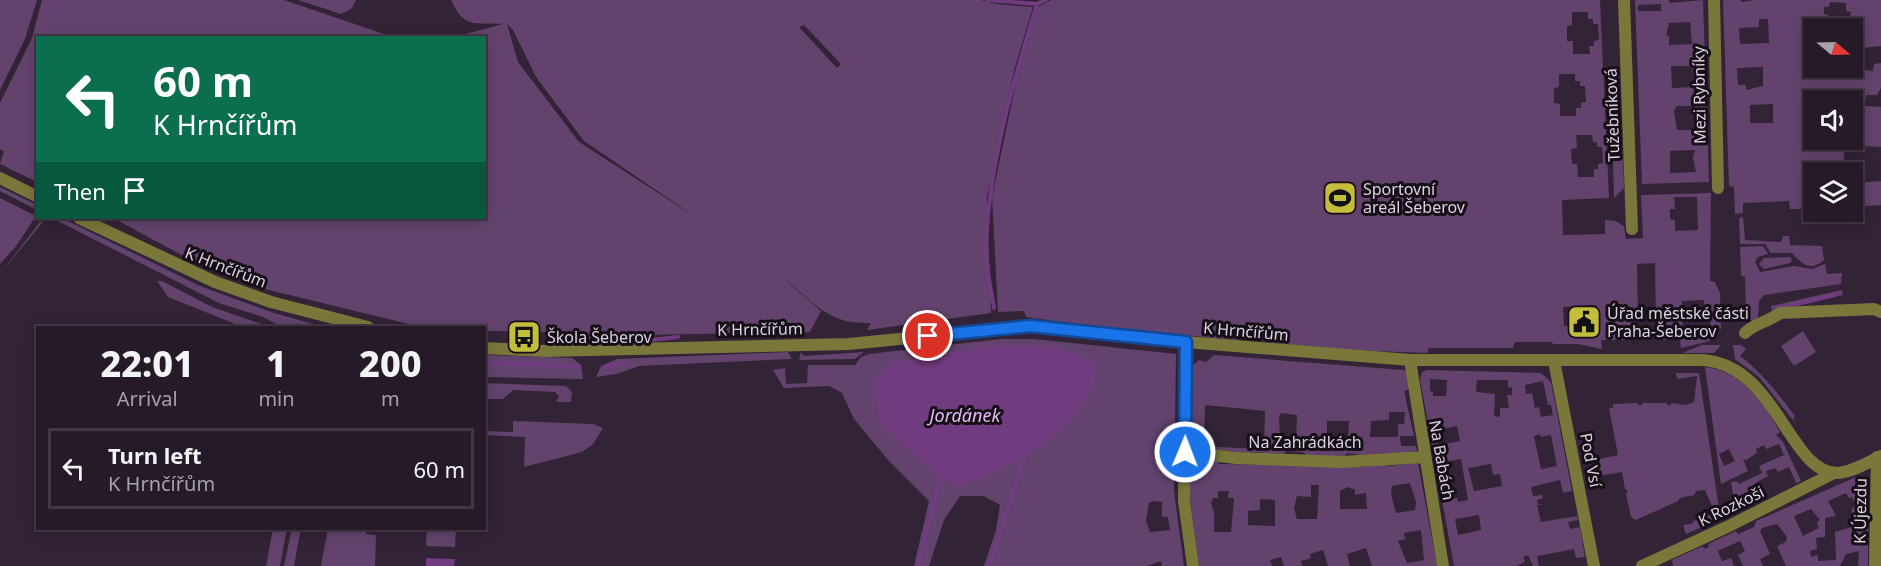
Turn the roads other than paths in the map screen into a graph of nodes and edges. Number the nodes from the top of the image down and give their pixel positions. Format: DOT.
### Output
graph roads {
  1 [pos="1624,0"];
  2 [pos="1713,0"];
  3 [pos="0,178"];
  4 [pos="1719,188"];
  5 [pos="36,196"];
  6 [pos="81,219"];
  7 [pos="1632,229"];
  8 [pos="1879,308"];
  9 [pos="364,326"];
  10 [pos="1745,333"];
  11 [pos="1186,342"];
  12 [pos="486,348"];
  13 [pos="1410,360"];
  14 [pos="1554,361"];
  15 [pos="1185,452"];
  16 [pos="1425,457"];
  17 [pos="1879,457"];
  18 [pos="1834,473"];
  19 [pos="1193,566"];
  20 [pos="1443,566"];
  21 [pos="1594,566"];
  22 [pos="1642,566"];
  23 [pos="1875,566"];
  1 -- 7 [label="street, Tužebníková"];
  2 -- 4 [label="street, Mezi Rybníky"];
  3 -- 5 [label="street"];
  6 -- 9 [label="street, K Hrnčířům"];
  8 -- 10 [label="street"];
  11 -- 12 [label="street, K Hrnčířům"];
  11 -- 13 [label="street, K Hrnčířům"];
  11 -- 15 [label="street"];
  13 -- 14 [label="street, K Hrnčířům"];
  13 -- 16 [label="street, Na Babách"];
  14 -- 18 [label="street, K Hrnčířům"];
  14 -- 21 [label="street, Pod Vsí"];
  15 -- 16 [label="street, Na Zahrádkách"];
  15 -- 19 [label="street"];
  16 -- 20 [label="street, Na Babách"];
  17 -- 18 [label="street"];
  17 -- 23 [label="street, K Újezdu"];
  18 -- 22 [label="street, K Rozkoši"];
}
